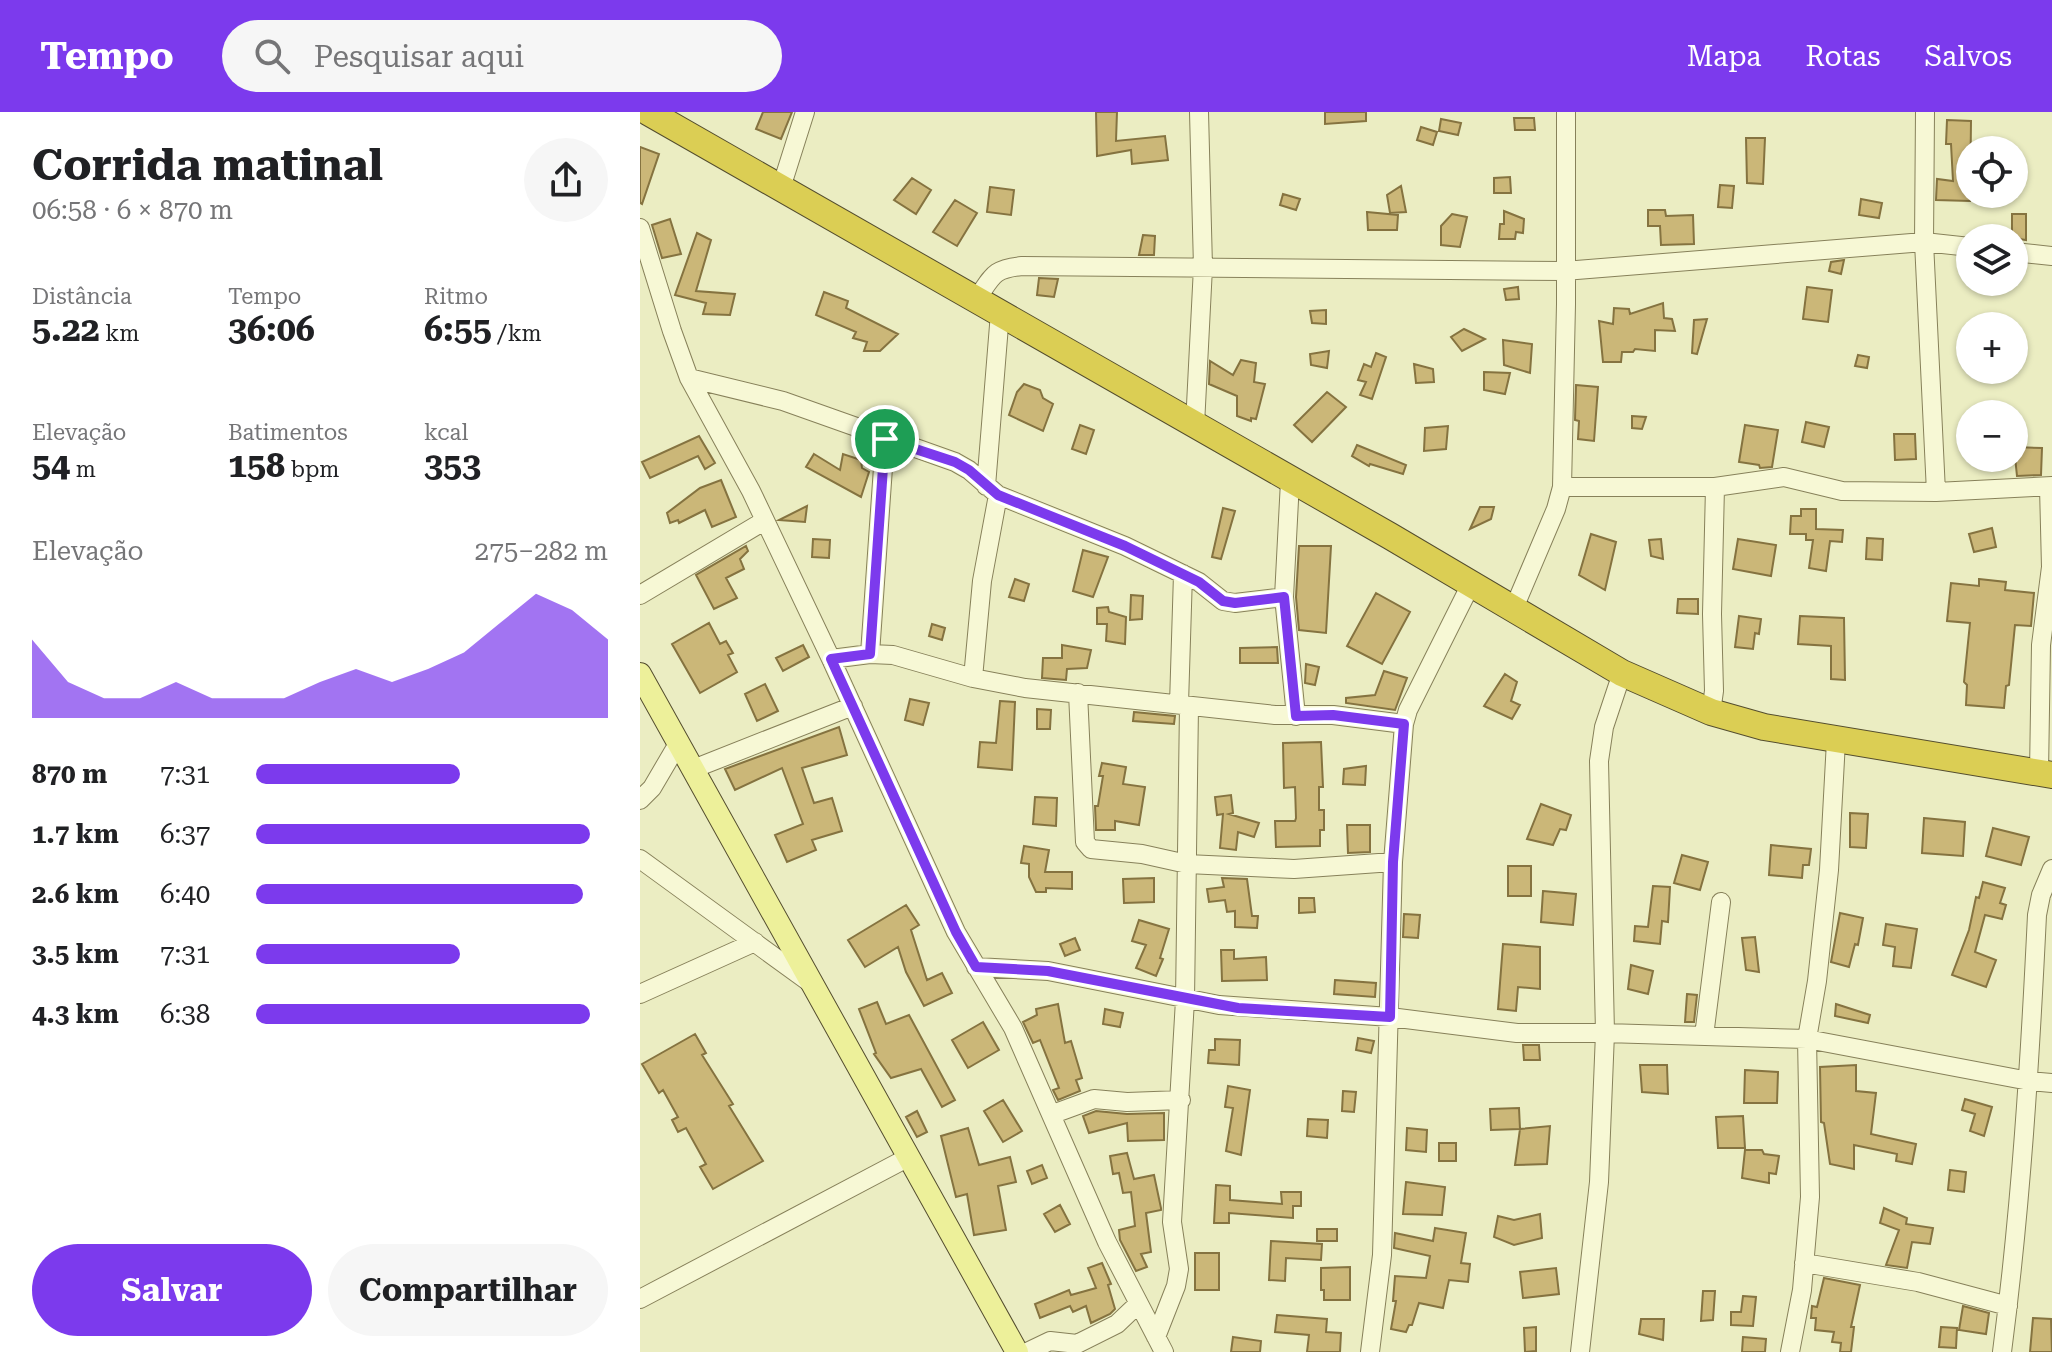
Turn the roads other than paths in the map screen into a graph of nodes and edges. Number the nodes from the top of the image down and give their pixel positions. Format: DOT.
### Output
graph roads {
  1 [pos="648,112"];
  2 [pos="805,112"];
  3 [pos="1199,112"];
  4 [pos="1566,112"];
  5 [pos="1925,112"];
  6 [pos="781,188"];
  7 [pos="640,228"];
  8 [pos="1924,242"];
  9 [pos="1956,245"];
  10 [pos="2028,253"];
  11 [pos="2052,256"];
  12 [pos="1203,267"];
  13 [pos="1564,271"];
  14 [pos="976,300"];
  15 [pos="1000,313"];
  16 [pos="689,378"];
  17 [pos="1195,425"];
  18 [pos="885,439"];
  19 [pos="1290,481"];
  20 [pos="1562,487"];
  21 [pos="1715,487"];
  22 [pos="2051,487"];
  23 [pos="992,490"];
  24 [pos="1936,492"];
  25 [pos="764,521"];
  26 [pos="1183,574"];
  27 [pos="1471,584"];
  28 [pos="640,595"];
  29 [pos="1284,597"];
  30 [pos="1514,608"];
  31 [pos="870,654"];
  32 [pos="831,659"];
  33 [pos="1622,673"];
  34 [pos="640,674"];
  35 [pos="973,678"];
  36 [pos="1078,693"];
  37 [pos="1184,705"];
  38 [pos="853,706"];
  39 [pos="1711,712"];
  40 [pos="1296,716"];
  41 [pos="1404,724"];
  42 [pos="1836,741"];
  43 [pos="679,742"];
  44 [pos="693,769"];
  45 [pos="2046,774"];
  46 [pos="640,800"];
  47 [pos="640,859"];
  48 [pos="1393,862"];
  49 [pos="1187,864"];
  50 [pos="2052,869"];
  51 [pos="1721,902"];
  52 [pos="755,942"];
  53 [pos="976,967"];
  54 [pos="812,983"];
  55 [pos="640,994"];
  56 [pos="1185,1000"];
  57 [pos="1390,1017"];
  58 [pos="1605,1033"];
  59 [pos="1704,1036"];
  60 [pos="1807,1039"];
  61 [pos="2029,1081"];
  62 [pos="2052,1083"];
  63 [pos="1181,1100"];
  64 [pos="1053,1114"];
  65 [pos="909,1157"];
  66 [pos="1804,1263"];
  67 [pos="640,1299"];
  68 [pos="1138,1304"];
  69 [pos="2008,1306"];
  70 [pos="1160,1345"];
  71 [pos="1017,1352"];
  72 [pos="1027,1352"];
  73 [pos="1370,1352"];
  74 [pos="1580,1352"];
  75 [pos="1790,1352"];
  76 [pos="2002,1352"];
  1 -- 6 [label="highway"];
  2 -- 6 [label="street"];
  3 -- 12 [label="street"];
  4 -- 13 [label="street"];
  5 -- 8 [label="street"];
  6 -- 14 [label="highway"];
  7 -- 16 [label="street"];
  8 -- 9 [label="street"];
  8 -- 13 [label="street"];
  8 -- 24 [label="street"];
  10 -- 11 [label="street"];
  12 -- 13 [label="street"];
  12 -- 14 [label="street"];
  12 -- 17 [label="street"];
  13 -- 20 [label="street"];
  14 -- 15 [label="highway"];
  15 -- 17 [label="highway"];
  15 -- 23 [label="street"];
  16 -- 18 [label="street"];
  16 -- 25 [label="street"];
  17 -- 19 [label="highway"];
  18 -- 23 [label="street"];
  18 -- 31 [label="street"];
  19 -- 27 [label="highway"];
  19 -- 29 [label="street"];
  20 -- 21 [label="street"];
  20 -- 30 [label="street"];
  21 -- 24 [label="street"];
  21 -- 39 [label="street"];
  22 -- 24 [label="street"];
  22 -- 45 [label="street"];
  23 -- 26 [label="street"];
  23 -- 35 [label="street"];
  25 -- 28 [label="street"];
  25 -- 32 [label="street"];
  26 -- 29 [label="street"];
  26 -- 37 [label="street"];
  27 -- 30 [label="highway"];
  27 -- 41 [label="street"];
  29 -- 40 [label="street"];
  30 -- 33 [label="highway"];
  31 -- 32 [label="street"];
  31 -- 35 [label="street"];
  32 -- 38 [label="street"];
  33 -- 39 [label="highway"];
  33 -- 58 [label="street"];
  34 -- 43 [label="main road"];
  35 -- 36 [label="street"];
  36 -- 37 [label="street"];
  36 -- 49 [label="street"];
  37 -- 40 [label="street"];
  37 -- 49 [label="street"];
  38 -- 44 [label="street"];
  38 -- 53 [label="street"];
  39 -- 42 [label="highway"];
  40 -- 41 [label="street"];
  41 -- 48 [label="street"];
  42 -- 45 [label="highway"];
  42 -- 60 [label="street"];
  43 -- 44 [label="main road"];
  43 -- 46 [label="street"];
  44 -- 54 [label="main road"];
  47 -- 52 [label="street"];
  48 -- 49 [label="street"];
  48 -- 57 [label="street"];
  49 -- 56 [label="street"];
  50 -- 61 [label="street"];
  51 -- 59 [label="street"];
  52 -- 54 [label="street"];
  52 -- 55 [label="street"];
  53 -- 56 [label="street"];
  53 -- 64 [label="street"];
  54 -- 65 [label="main road"];
  56 -- 57 [label="street"];
  56 -- 63 [label="street"];
  57 -- 58 [label="street"];
  57 -- 73 [label="street"];
  58 -- 59 [label="street"];
  58 -- 74 [label="street"];
  59 -- 60 [label="street"];
  60 -- 61 [label="street"];
  60 -- 66 [label="street"];
  61 -- 62 [label="street"];
  61 -- 69 [label="street"];
  63 -- 64 [label="street"];
  63 -- 70 [label="street"];
  64 -- 68 [label="street"];
  65 -- 67 [label="street"];
  65 -- 71 [label="main road"];
  66 -- 69 [label="street"];
  66 -- 75 [label="street"];
  68 -- 70 [label="street"];
  68 -- 72 [label="street"];
  69 -- 76 [label="street"];
}
